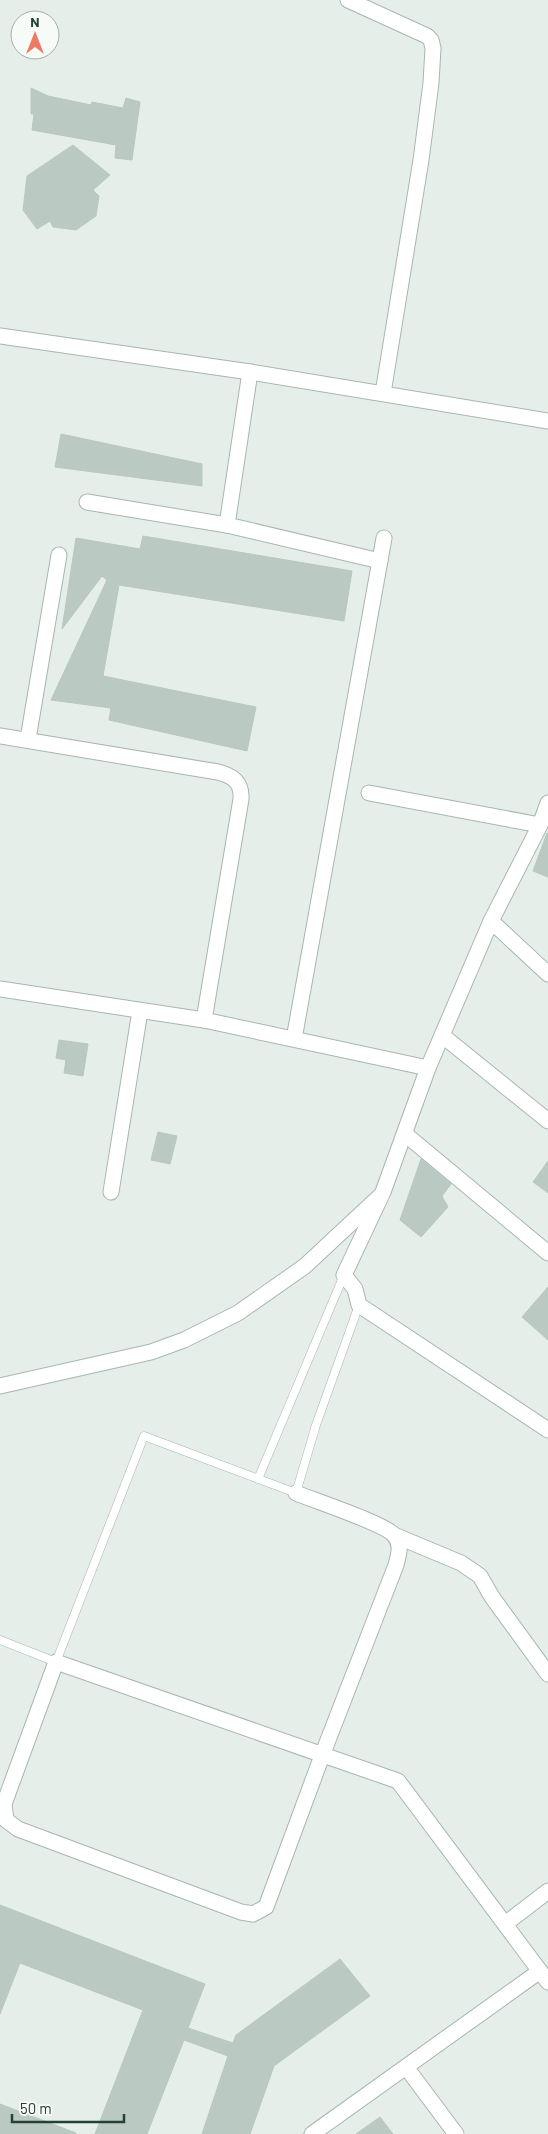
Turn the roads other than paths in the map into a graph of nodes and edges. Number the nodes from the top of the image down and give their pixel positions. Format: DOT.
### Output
graph roads {
  1 [pos="348,0"];
  2 [pos="0,336"];
  3 [pos="250,372"];
  4 [pos="383,393"];
  5 [pos="548,422"];
  6 [pos="87,502"];
  7 [pos="227,525"];
  8 [pos="384,538"];
  9 [pos="59,555"];
  10 [pos="380,561"];
  11 [pos="0,736"];
  12 [pos="28,739"];
  13 [pos="369,793"];
  14 [pos="548,803"];
  15 [pos="540,825"];
  16 [pos="491,921"];
  17 [pos="548,974"];
  18 [pos="0,989"];
  19 [pos="140,1011"];
  20 [pos="204,1020"];
  21 [pos="443,1036"];
  22 [pos="294,1038"];
  23 [pos="428,1068"];
  24 [pos="548,1122"];
  25 [pos="404,1134"];
  26 [pos="111,1192"];
  27 [pos="383,1192"];
  28 [pos="548,1253"];
  29 [pos="344,1275"];
  30 [pos="359,1305"];
  31 [pos="0,1386"];
  32 [pos="548,1430"];
  33 [pos="258,1479"];
  34 [pos="296,1493"];
  35 [pos="394,1535"];
  36 [pos="0,1640"];
  37 [pos="56,1662"];
  38 [pos="548,1674"];
  39 [pos="323,1753"];
  40 [pos="548,1891"];
  41 [pos="505,1924"];
  42 [pos="544,1976"];
  43 [pos="406,2067"];
  44 [pos="316,2133"];
  45 [pos="456,2134"];
  1 -- 4 [label="street"];
  2 -- 3 [label="street"];
  3 -- 4 [label="street"];
  3 -- 7 [label="street"];
  4 -- 5 [label="street"];
  6 -- 7 [label="street"];
  7 -- 10 [label="street"];
  8 -- 10 [label="street"];
  9 -- 12 [label="street"];
  10 -- 22 [label="street"];
  11 -- 12 [label="street"];
  12 -- 20 [label="street"];
  13 -- 15 [label="street"];
  14 -- 15 [label="street"];
  15 -- 16 [label="street"];
  16 -- 17 [label="street"];
  16 -- 21 [label="street"];
  18 -- 19 [label="street"];
  19 -- 20 [label="street"];
  19 -- 26 [label="street"];
  20 -- 22 [label="street"];
  21 -- 23 [label="street"];
  21 -- 24 [label="street"];
  22 -- 23 [label="street"];
  23 -- 25 [label="street"];
  25 -- 27 [label="street"];
  25 -- 28 [label="street"];
  27 -- 29 [label="street"];
  27 -- 31 [label="street"];
  29 -- 30 [label="street"];
  29 -- 33 [label="lane"];
  30 -- 32 [label="street"];
  30 -- 34 [label="lane"];
  33 -- 34 [label="lane"];
  33 -- 37 [label="lane"];
  34 -- 35 [label="street"];
  35 -- 38 [label="street"];
  35 -- 39 [label="street"];
  36 -- 37 [label="lane"];
  37 -- 39 [label="street"];
  37 -- 39 [label="street"];
  39 -- 41 [label="street"];
  40 -- 41 [label="street"];
  41 -- 42 [label="street"];
  42 -- 43 [label="street"];
  43 -- 44 [label="street"];
  43 -- 45 [label="street"];
}
